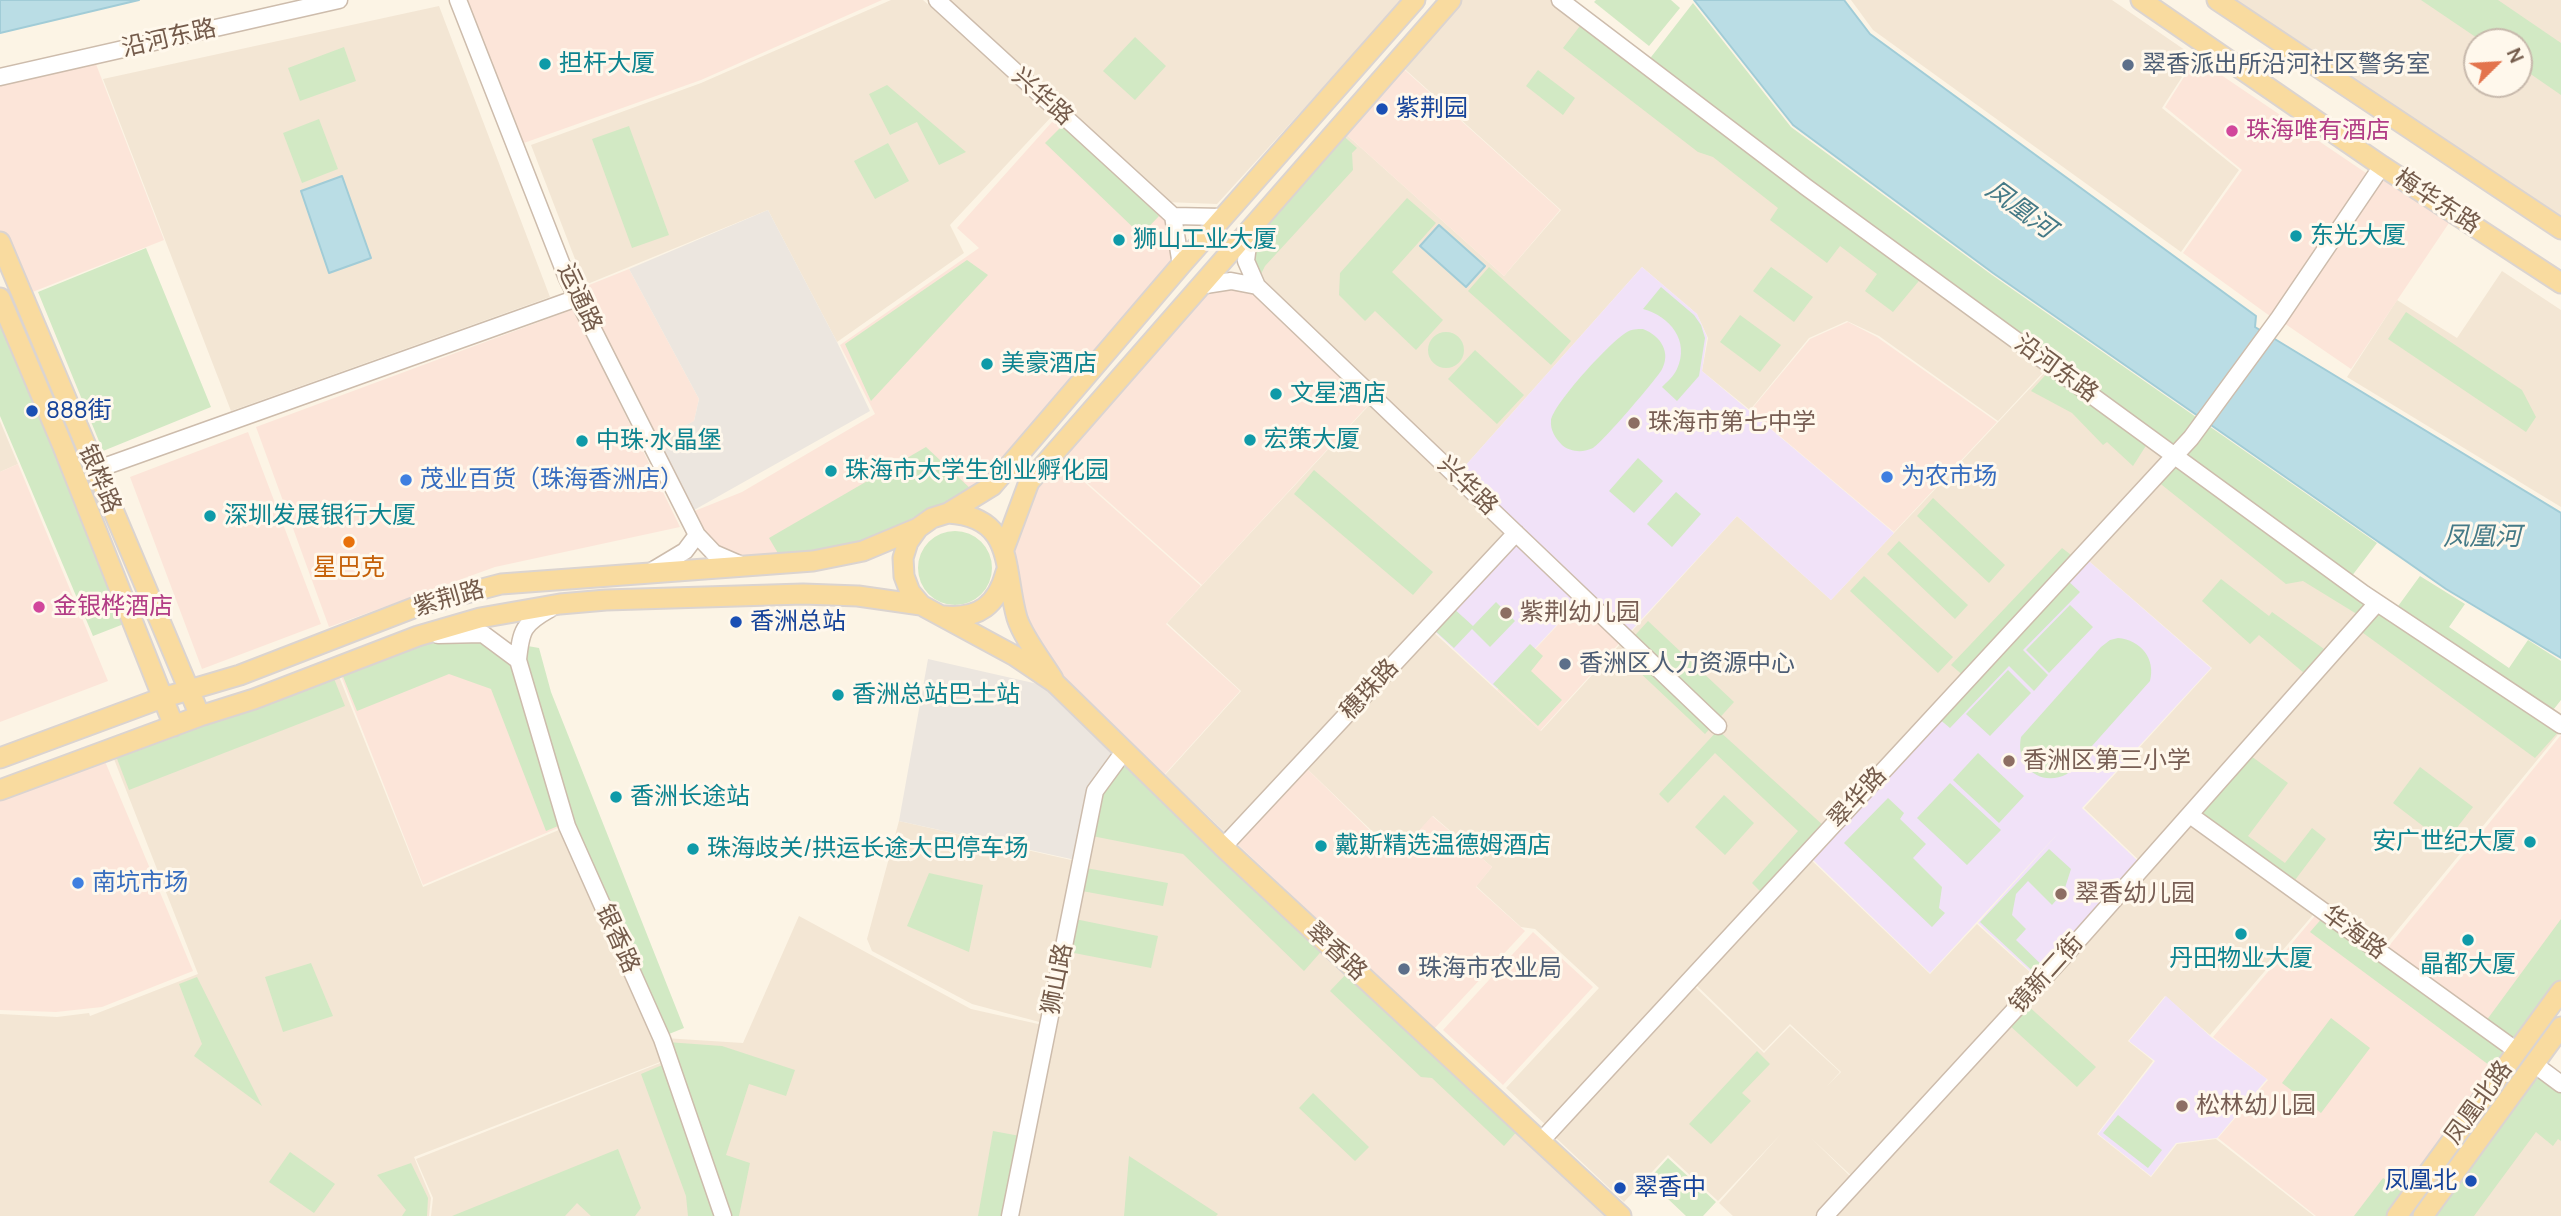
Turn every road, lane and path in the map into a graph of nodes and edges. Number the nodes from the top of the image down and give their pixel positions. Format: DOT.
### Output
graph roads {
  1 [pos="339,0"];
  2 [pos="458,0"];
  3 [pos="937,0"];
  4 [pos="1415,0"];
  5 [pos="1451,0"];
  6 [pos="1560,0"];
  7 [pos="2141,0"];
  8 [pos="2217,0"];
  9 [pos="0,77"];
  10 [pos="2382,166"];
  11 [pos="1173,216"];
  12 [pos="1223,217"];
  13 [pos="1250,228"];
  14 [pos="2561,229"];
  15 [pos="0,242"];
  16 [pos="1181,265"];
  17 [pos="2561,283"];
  18 [pos="1199,286"];
  19 [pos="1257,286"];
  20 [pos="0,298"];
  21 [pos="577,298"];
  22 [pos="2174,456"];
  23 [pos="96,470"];
  24 [pos="948,513"];
  25 [pos="918,528"];
  26 [pos="1516,533"];
  27 [pos="697,535"];
  28 [pos="1004,549"];
  29 [pos="744,566"];
  30 [pos="1007,571"];
  31 [pos="650,572"];
  32 [pos="2377,603"];
  33 [pos="560,604"];
  34 [pos="921,605"];
  35 [pos="942,616"];
  36 [pos="418,636"];
  37 [pos="518,660"];
  38 [pos="1055,683"];
  39 [pos="188,689"];
  40 [pos="162,698"];
  41 [pos="200,716"];
  42 [pos="2561,725"];
  43 [pos="174,726"];
  44 [pos="1718,726"];
  45 [pos="1125,750"];
  46 [pos="0,758"];
  47 [pos="0,790"];
  48 [pos="2189,815"];
  49 [pos="1223,847"];
  50 [pos="2561,991"];
  51 [pos="2561,1027"];
  52 [pos="2518,1051"];
  53 [pos="2535,1064"];
  54 [pos="2561,1084"];
  55 [pos="1541,1141"];
  56 [pos="723,1216"];
  57 [pos="1010,1216"];
  58 [pos="1621,1216"];
  59 [pos="1825,1216"];
  60 [pos="2397,1216"];
  61 [pos="2423,1216"];
  1 -- 9 [label="street, 沿河东路"];
  2 -- 21 [label="street, 运通路"];
  3 -- 11 [label="street, 兴华路"];
  4 -- 12 [label="main road"];
  5 -- 13 [label="main road"];
  6 -- 22 [label="street, 沿河东路"];
  7 -- 10 [label="main road, 梅华东路"];
  8 -- 14 [label="main road, 梅华东路"];
  10 -- 17 [label="main road, 梅华东路"];
  10 -- 22 [label="street, 翠华路"];
  11 -- 12 [label="street"];
  11 -- 16 [label="street"];
  12 -- 16 [label="main road"];
  13 -- 18 [label="main road"];
  13 -- 19 [label="street"];
  15 -- 23 [label="main road, 银桦路"];
  16 -- 24 [label="main road"];
  18 -- 19 [label="street"];
  18 -- 28 [label="main road"];
  19 -- 26 [label="street, 兴华路"];
  20 -- 40 [label="main road, 银桦路"];
  21 -- 23 [label="street"];
  21 -- 27 [label="street, 运通路"];
  22 -- 32 [label="street, 沿河东路"];
  22 -- 55 [label="street, 翠华路"];
  23 -- 39 [label="main road, 银桦路"];
  24 -- 25 [label="main road"];
  24 -- 28 [label="main road"];
  25 -- 29 [label="main road, 紫荆路"];
  25 -- 34 [label="main road"];
  26 -- 44 [label="street, 兴华路"];
  26 -- 49 [label="street, 穗珠路"];
  27 -- 29 [label="street, 运通路"];
  27 -- 31 [label="street"];
  28 -- 30 [label="main road"];
  29 -- 31 [label="main road, 紫荆路"];
  30 -- 35 [label="main road"];
  30 -- 38 [label="main road"];
  31 -- 39 [label="main road, 紫荆路"];
  32 -- 42 [label="street, 沿河东路"];
  32 -- 48 [label="street, 镜新二街"];
  33 -- 34 [label="main road, 紫荆路"];
  33 -- 36 [label="main road, 紫荆路"];
  33 -- 37 [label="street"];
  34 -- 35 [label="main road"];
  35 -- 38 [label="main road"];
  36 -- 37 [label="street"];
  36 -- 41 [label="main road, 紫荆路"];
  37 -- 56 [label="street, 银香路"];
  38 -- 45 [label="main road, 翠香路"];
  39 -- 40 [label="main road, 紫荆路"];
  39 -- 41 [label="main road, 银桦路"];
  40 -- 43 [label="main road, 银桦路"];
  40 -- 46 [label="main road, 紫荆路"];
  41 -- 43 [label="main road, 紫荆路"];
  43 -- 47 [label="main road, 紫荆路"];
  45 -- 49 [label="main road, 翠香路"];
  45 -- 57 [label="street, 狮山路"];
  48 -- 52 [label="street, 华海路"];
  48 -- 59 [label="street, 镜新二街"];
  49 -- 55 [label="main road, 翠香路"];
  50 -- 52 [label="main road, 凤凰北路"];
  51 -- 53 [label="main road, 凤凰北路"];
  52 -- 60 [label="main road, 凤凰北路"];
  53 -- 54 [label="street"];
  53 -- 61 [label="main road, 凤凰北路"];
  55 -- 58 [label="main road, 翠香路"];
}
